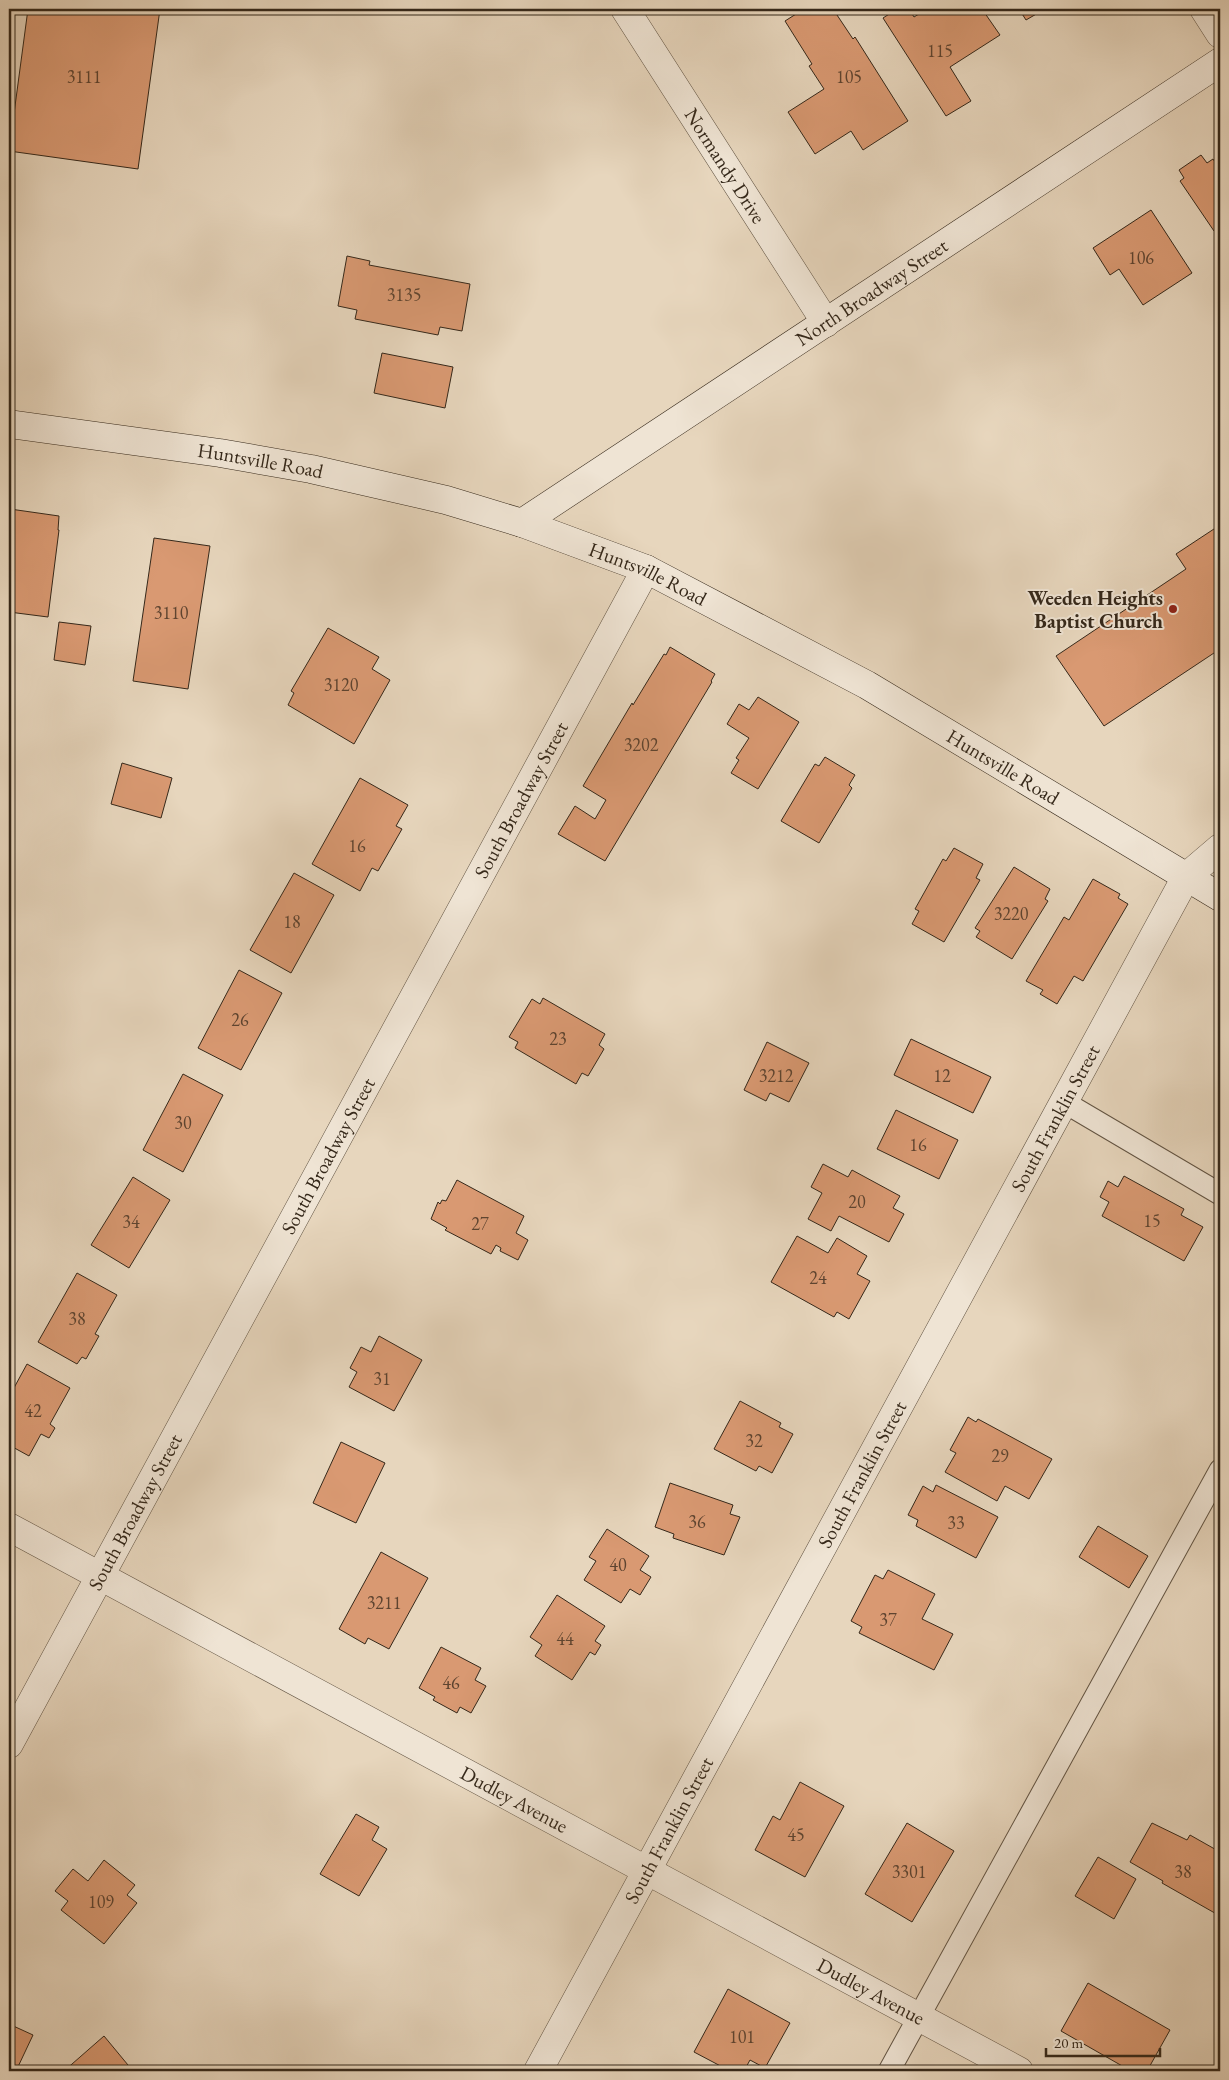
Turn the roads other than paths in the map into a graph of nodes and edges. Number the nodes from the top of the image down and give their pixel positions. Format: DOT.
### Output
graph roads {
  1 [pos="625,9"];
  2 [pos="1204,9"];
  3 [pos="1220,34"];
  4 [pos="1220,62"];
  5 [pos="826,323"];
  6 [pos="9,424"];
  7 [pos="522,523"];
  8 [pos="646,569"];
  9 [pos="1220,848"];
  10 [pos="1186,877"];
  11 [pos="1220,898"];
  12 [pos="1064,1102"];
  13 [pos="1220,1194"];
  14 [pos="1220,1470"];
  15 [pos="9,1526"];
  16 [pos="100,1576"];
  17 [pos="9,1744"];
  18 [pos="647,1871"];
  19 [pos="919,2017"];
  20 [pos="538,2071"];
  21 [pos="889,2071"];
  22 [pos="1019,2071"];
  1 -- 5 [label="street, Normandy Drive"];
  2 -- 3 [label="street"];
  4 -- 5 [label="street, North Broadway Street"];
  5 -- 7 [label="street, North Broadway Street"];
  6 -- 7 [label="street, Huntsville Road"];
  7 -- 8 [label="street, Huntsville Road"];
  8 -- 10 [label="street, Huntsville Road"];
  8 -- 16 [label="street, South Broadway Street"];
  9 -- 10 [label="street"];
  10 -- 11 [label="street, Huntsville Road"];
  10 -- 12 [label="street, South Franklin Street"];
  12 -- 13 [label="lane"];
  12 -- 18 [label="street, South Franklin Street"];
  14 -- 19 [label="lane"];
  15 -- 16 [label="street, Dudley Avenue"];
  16 -- 17 [label="street, South Broadway Street"];
  16 -- 18 [label="street, Dudley Avenue"];
  18 -- 19 [label="street, Dudley Avenue"];
  18 -- 20 [label="street, South Franklin Street"];
  19 -- 21 [label="lane"];
  19 -- 22 [label="street, Dudley Avenue"];
}
